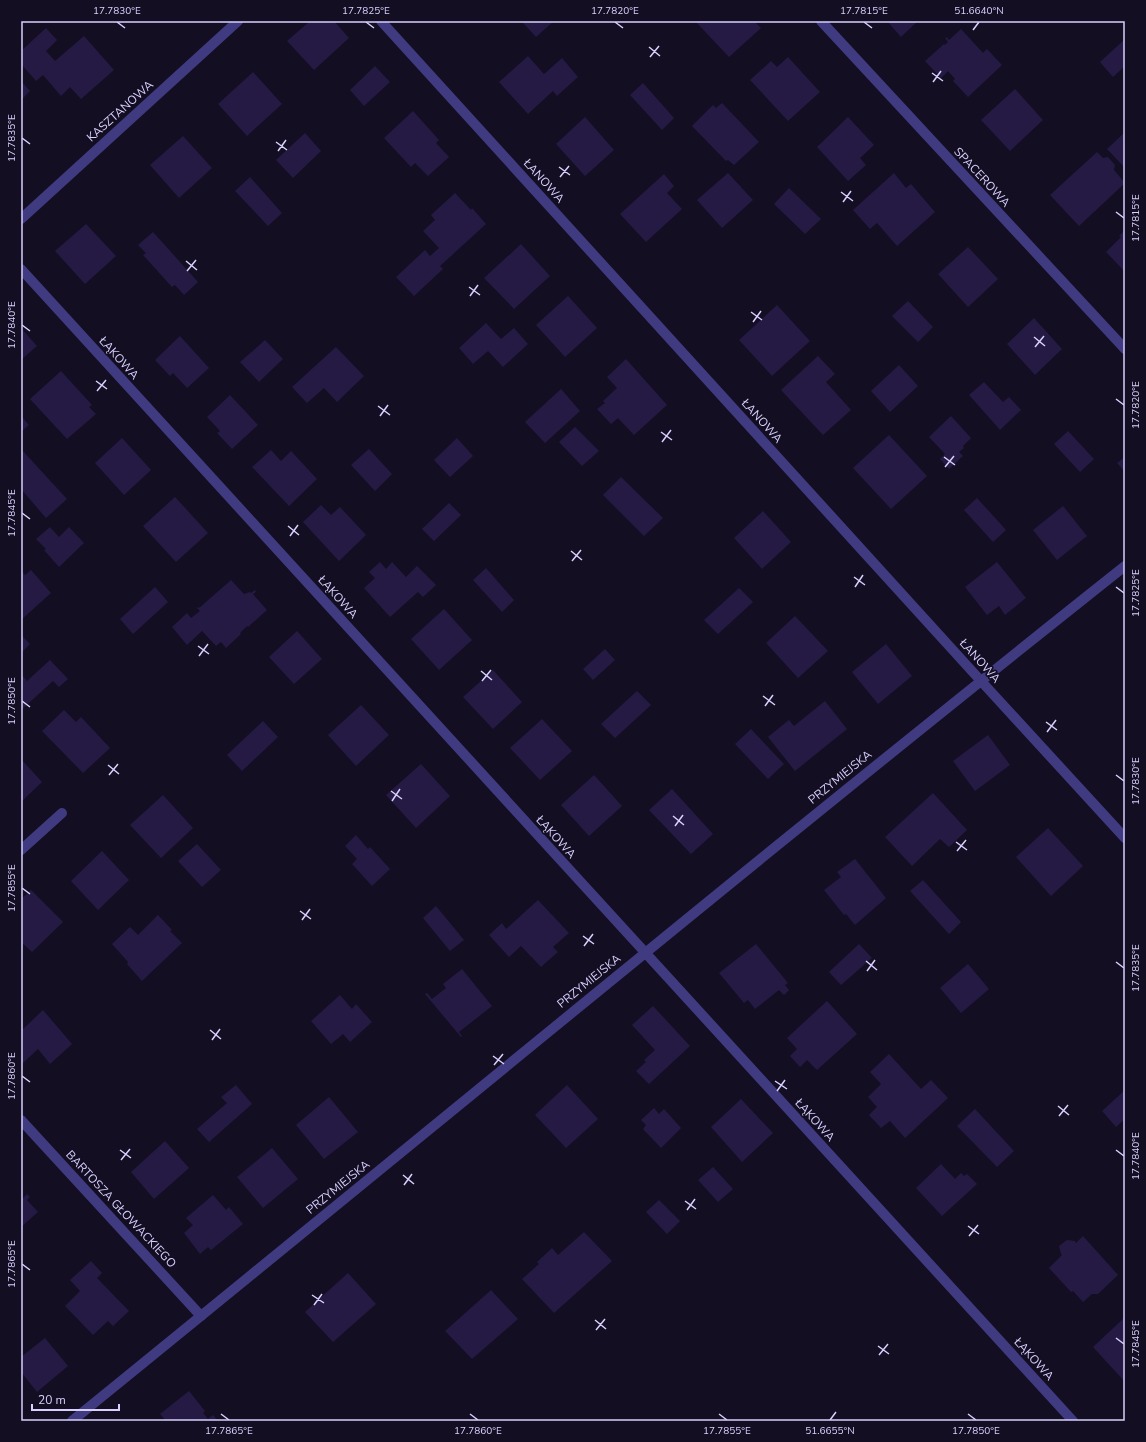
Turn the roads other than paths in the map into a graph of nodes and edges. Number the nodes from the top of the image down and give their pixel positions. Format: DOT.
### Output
graph roads {
  1 [pos="238,21"];
  2 [pos="381,21"];
  3 [pos="821,21"];
  4 [pos="21,219"];
  5 [pos="21,269"];
  6 [pos="1125,349"];
  7 [pos="1125,566"];
  8 [pos="981,681"];
  9 [pos="62,813"];
  10 [pos="1125,838"];
  11 [pos="21,850"];
  12 [pos="644,952"];
  13 [pos="21,1120"];
  14 [pos="201,1316"];
  15 [pos="72,1421"];
  16 [pos="1073,1421"];
  1 -- 4 [label="street, KASZTANOWA"];
  2 -- 8 [label="street, ŁANOWA"];
  3 -- 6 [label="street, SPACEROWA"];
  5 -- 12 [label="street, ŁĄKOWA"];
  7 -- 8 [label="street, PRZYMIEJSKA"];
  8 -- 10 [label="street, ŁANOWA"];
  8 -- 12 [label="street, PRZYMIEJSKA"];
  9 -- 11 [label="street"];
  12 -- 14 [label="street, PRZYMIEJSKA"];
  12 -- 16 [label="street, ŁĄKOWA"];
  13 -- 14 [label="street, BARTOSZA GŁOWACKIEGO"];
  14 -- 15 [label="street, PRZYMIEJSKA"];
}
